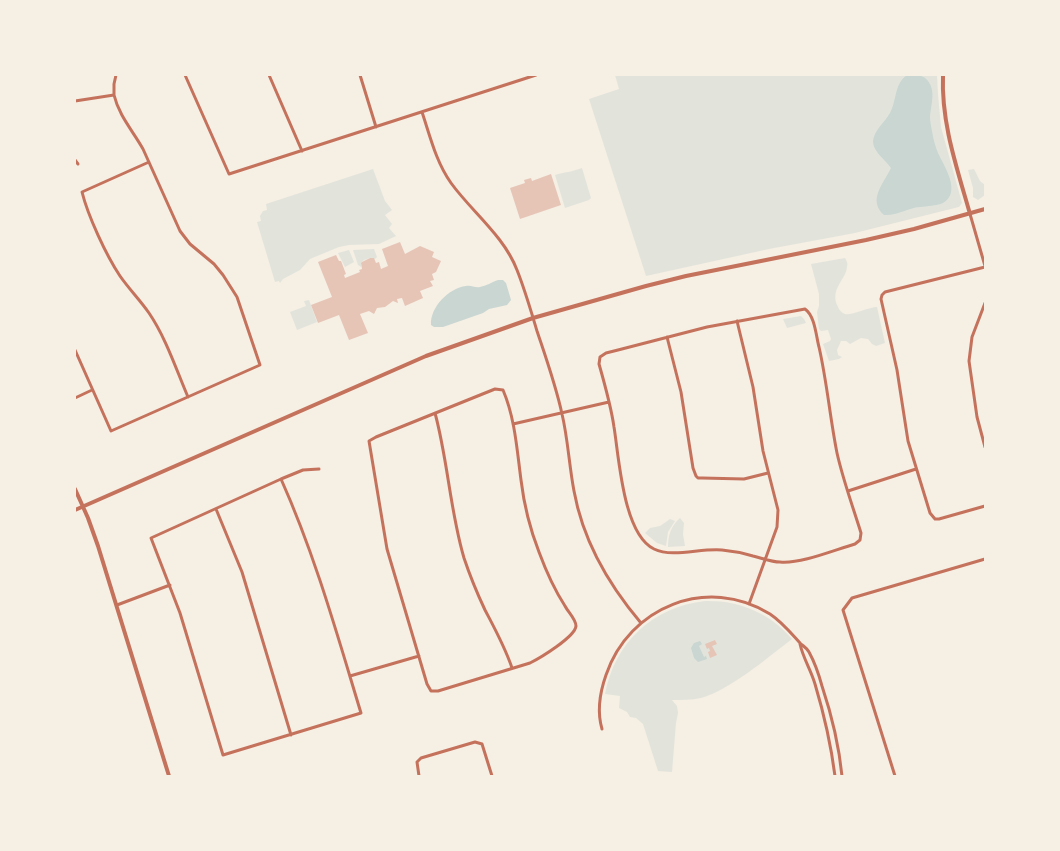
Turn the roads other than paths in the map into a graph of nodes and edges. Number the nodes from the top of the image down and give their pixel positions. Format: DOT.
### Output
graph roads {
  1 [pos="116,75"];
  2 [pos="184,75"];
  3 [pos="269,75"];
  4 [pos="360,75"];
  5 [pos="536,75"];
  6 [pos="943,75"];
  7 [pos="523,77"];
  8 [pos="114,95"];
  9 [pos="75,100"];
  10 [pos="422,112"];
  11 [pos="376,127"];
  12 [pos="303,151"];
  13 [pos="149,162"];
  14 [pos="985,210"];
  15 [pos="970,214"];
  16 [pos="985,266"];
  17 [pos="985,303"];
  18 [pos="533,318"];
  19 [pos="737,321"];
  20 [pos="667,337"];
  21 [pos="75,350"];
  22 [pos="92,390"];
  23 [pos="189,397"];
  24 [pos="75,398"];
  25 [pos="609,402"];
  26 [pos="435,413"];
  27 [pos="562,413"];
  28 [pos="513,424"];
  29 [pos="985,447"];
  30 [pos="320,469"];
  31 [pos="916,469"];
  32 [pos="768,473"];
  33 [pos="281,479"];
  34 [pos="75,489"];
  35 [pos="848,491"];
  36 [pos="985,506"];
  37 [pos="83,507"];
  38 [pos="216,509"];
  39 [pos="75,510"];
  40 [pos="765,559"];
  41 [pos="985,559"];
  42 [pos="170,585"];
  43 [pos="749,604"];
  44 [pos="117,605"];
  45 [pos="641,623"];
  46 [pos="800,644"];
  47 [pos="418,656"];
  48 [pos="512,668"];
  49 [pos="350,676"];
  50 [pos="602,729"];
  51 [pos="291,735"];
  52 [pos="169,776"];
  53 [pos="419,776"];
  54 [pos="492,776"];
  55 [pos="835,776"];
  56 [pos="842,776"];
  57 [pos="895,776"];
  1 -- 8 [label="street"];
  2 -- 12 [label="street"];
  3 -- 12 [label="street"];
  4 -- 11 [label="street"];
  5 -- 7 [label="street"];
  6 -- 15 [label="street"];
  7 -- 10 [label="street"];
  8 -- 9 [label="street"];
  8 -- 13 [label="street"];
  10 -- 11 [label="street"];
  10 -- 18 [label="street"];
  11 -- 12 [label="street"];
  13 -- 23 [label="street"];
  13 -- 23 [label="street"];
  14 -- 15 [label="street"];
  15 -- 16 [label="street"];
  15 -- 18 [label="street"];
  16 -- 31 [label="street"];
  17 -- 29 [label="street"];
  18 -- 27 [label="street"];
  18 -- 37 [label="street"];
  19 -- 20 [label="street"];
  19 -- 32 [label="street"];
  19 -- 35 [label="street"];
  20 -- 25 [label="street"];
  20 -- 32 [label="street"];
  21 -- 22 [label="street"];
  22 -- 23 [label="street"];
  22 -- 24 [label="street"];
  25 -- 27 [label="street"];
  25 -- 40 [label="street"];
  26 -- 28 [label="street"];
  26 -- 47 [label="street"];
  26 -- 48 [label="street"];
  27 -- 28 [label="street"];
  27 -- 45 [label="street"];
  28 -- 48 [label="street"];
  30 -- 33 [label="street"];
  31 -- 35 [label="street"];
  31 -- 36 [label="street"];
  32 -- 40 [label="street"];
  33 -- 38 [label="street"];
  33 -- 49 [label="street"];
  34 -- 37 [label="street"];
  35 -- 40 [label="street"];
  37 -- 39 [label="street"];
  37 -- 44 [label="street"];
  38 -- 42 [label="street"];
  38 -- 51 [label="street"];
  40 -- 43 [label="street"];
  41 -- 57 [label="street"];
  42 -- 44 [label="street"];
  42 -- 51 [label="street"];
  43 -- 45 [label="street"];
  43 -- 46 [label="street"];
  44 -- 52 [label="street"];
  45 -- 50 [label="street"];
  46 -- 55 [label="street"];
  46 -- 56 [label="street"];
  47 -- 48 [label="street"];
  47 -- 49 [label="street"];
  49 -- 51 [label="street"];
  53 -- 54 [label="street"];
}
